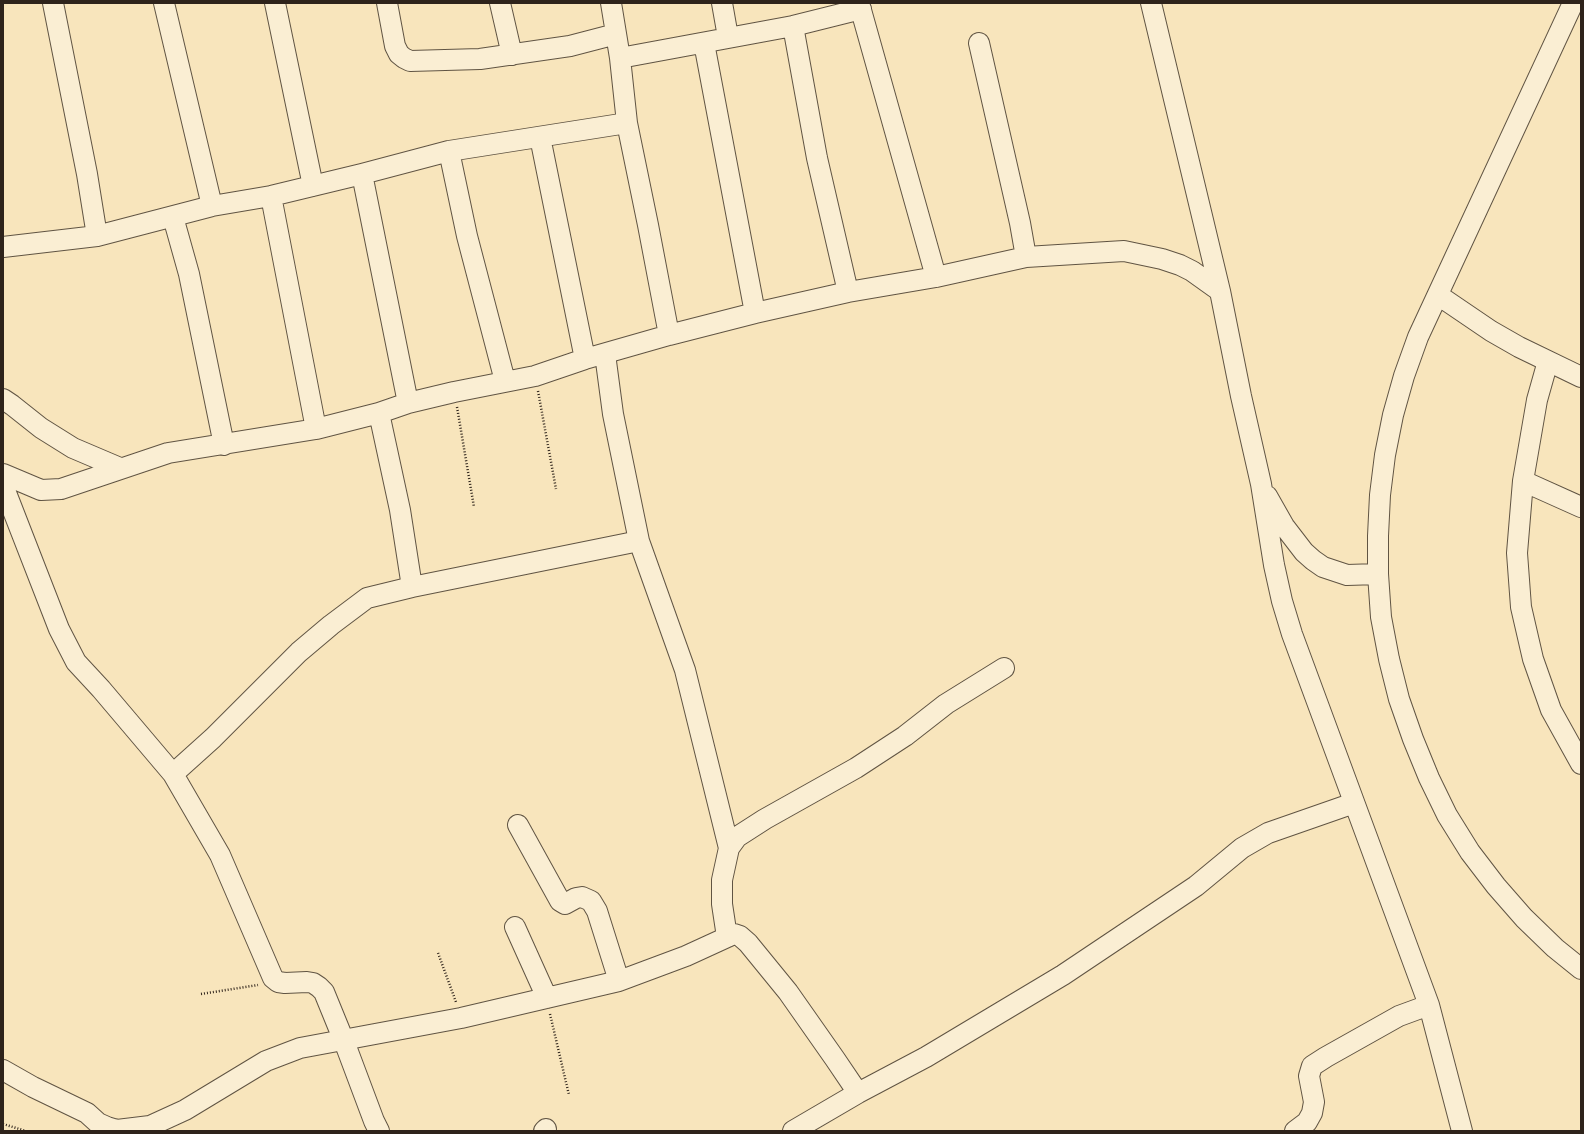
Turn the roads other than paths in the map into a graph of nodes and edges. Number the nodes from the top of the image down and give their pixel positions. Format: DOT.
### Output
graph roads {
  1 [pos="53,3"];
  2 [pos="164,3"];
  3 [pos="275,3"];
  4 [pos="387,3"];
  5 [pos="500,3"];
  6 [pos="611,3"];
  7 [pos="722,3"];
  8 [pos="1151,3"];
  9 [pos="1573,3"];
  10 [pos="860,6"];
  11 [pos="793,26"];
  12 [pos="616,34"];
  13 [pos="728,37"];
  14 [pos="704,43"];
  15 [pos="979,43"];
  16 [pos="512,55"];
  17 [pos="620,58"];
  18 [pos="627,123"];
  19 [pos="540,136"];
  20 [pos="449,151"];
  21 [pos="362,174"];
  22 [pos="313,186"];
  23 [pos="271,196"];
  24 [pos="212,206"];
  25 [pos="173,217"];
  26 [pos="97,236"];
  27 [pos="3,247"];
  28 [pos="1026,257"];
  29 [pos="936,277"];
  30 [pos="1220,291"];
  31 [pos="848,292"];
  32 [pos="1438,295"];
  33 [pos="755,313"];
  34 [pos="669,335"];
  35 [pos="605,354"];
  36 [pos="585,359"];
  37 [pos="1548,361"];
  38 [pos="1581,376"];
  39 [pos="505,381"];
  40 [pos="3,400"];
  41 [pos="408,403"];
  42 [pos="380,413"];
  43 [pos="316,429"];
  44 [pos="224,445"];
  45 [pos="120,468"];
  46 [pos="3,474"];
  47 [pos="1523,481"];
  48 [pos="1261,484"];
  49 [pos="3,485"];
  50 [pos="1581,507"];
  51 [pos="639,541"];
  52 [pos="1378,574"];
  53 [pos="412,587"];
  54 [pos="1004,668"];
  55 [pos="1581,764"];
  56 [pos="173,774"];
  57 [pos="1354,802"];
  58 [pos="518,825"];
  59 [pos="728,848"];
  60 [pos="515,927"];
  61 [pos="727,937"];
  62 [pos="1581,969"];
  63 [pos="619,981"];
  64 [pos="547,998"];
  65 [pos="1429,1005"];
  66 [pos="344,1041"];
  67 [pos="3,1070"];
  68 [pos="858,1093"];
  69 [pos="94,1127"];
  70 [pos="151,1129"];
  71 [pos="799,1129"];
  72 [pos="379,1131"];
  73 [pos="1295,1131"];
  74 [pos="1462,1131"];
  1 -- 26 [label="street"];
  2 -- 24 [label="street"];
  3 -- 22 [label="street"];
  4 -- 16 [label="street"];
  5 -- 16 [label="street"];
  6 -- 12 [label="street"];
  7 -- 13 [label="street"];
  8 -- 30 [label="street"];
  9 -- 32 [label="street"];
  10 -- 11 [label="street"];
  10 -- 29 [label="street"];
  11 -- 13 [label="street"];
  11 -- 31 [label="street"];
  12 -- 16 [label="street"];
  12 -- 17 [label="street"];
  13 -- 14 [label="street"];
  14 -- 17 [label="street"];
  14 -- 33 [label="street"];
  15 -- 28 [label="street"];
  17 -- 18 [label="street"];
  18 -- 19 [label="street"];
  18 -- 34 [label="street"];
  19 -- 20 [label="street"];
  19 -- 36 [label="street"];
  20 -- 21 [label="street"];
  20 -- 39 [label="street"];
  21 -- 22 [label="street"];
  21 -- 41 [label="street"];
  22 -- 23 [label="street"];
  23 -- 24 [label="street"];
  23 -- 43 [label="street"];
  24 -- 25 [label="street"];
  25 -- 26 [label="street"];
  25 -- 44 [label="street"];
  26 -- 27 [label="street"];
  28 -- 29 [label="street"];
  28 -- 30 [label="street"];
  29 -- 31 [label="street"];
  30 -- 48 [label="street"];
  31 -- 33 [label="street"];
  32 -- 37 [label="street"];
  32 -- 52 [label="street"];
  33 -- 34 [label="street"];
  34 -- 35 [label="street"];
  35 -- 36 [label="street"];
  35 -- 51 [label="street"];
  36 -- 39 [label="street"];
  37 -- 38 [label="street"];
  37 -- 47 [label="street"];
  39 -- 41 [label="street"];
  40 -- 45 [label="street"];
  41 -- 42 [label="street"];
  42 -- 43 [label="street"];
  42 -- 53 [label="street"];
  43 -- 44 [label="street"];
  44 -- 45 [label="street"];
  45 -- 46 [label="street"];
  47 -- 50 [label="street"];
  47 -- 55 [label="street"];
  48 -- 52 [label="street"];
  48 -- 57 [label="street"];
  49 -- 56 [label="street"];
  51 -- 53 [label="street"];
  51 -- 59 [label="street"];
  52 -- 62 [label="street"];
  53 -- 56 [label="street"];
  54 -- 59 [label="street"];
  56 -- 66 [label="street"];
  57 -- 65 [label="street"];
  57 -- 68 [label="street"];
  58 -- 63 [label="street"];
  59 -- 61 [label="street"];
  60 -- 64 [label="street"];
  61 -- 63 [label="street"];
  61 -- 68 [label="street"];
  63 -- 64 [label="street"];
  64 -- 66 [label="street"];
  65 -- 73 [label="street"];
  65 -- 74 [label="street"];
  66 -- 70 [label="street"];
  66 -- 72 [label="street"];
  67 -- 69 [label="street"];
  68 -- 71 [label="street"];
  69 -- 70 [label="street"];
}
